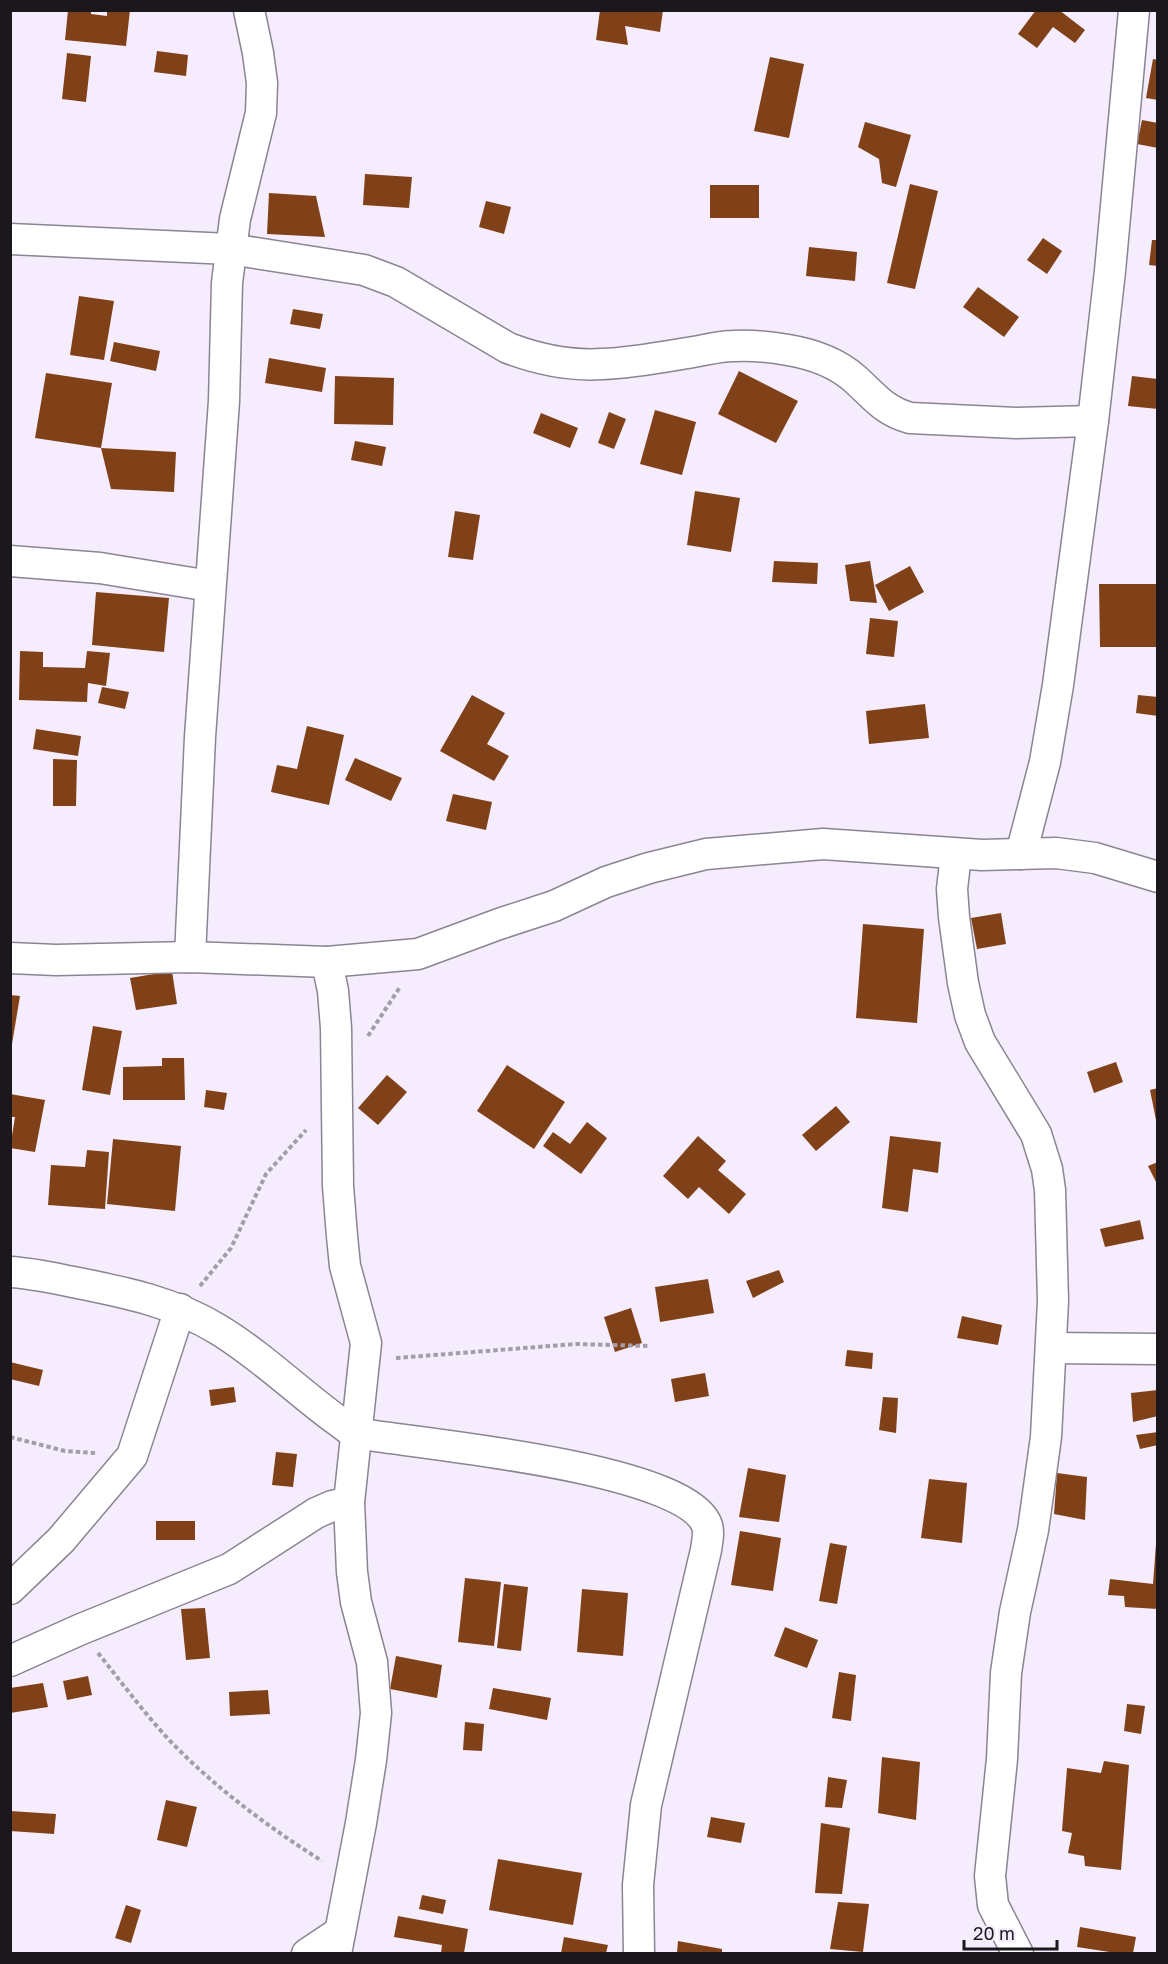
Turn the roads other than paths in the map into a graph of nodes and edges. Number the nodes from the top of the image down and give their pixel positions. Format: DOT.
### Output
graph roads {
  1 [pos="249,10"];
  2 [pos="1134,10"];
  3 [pos="10,239"];
  4 [pos="230,249"];
  5 [pos="1093,422"];
  6 [pos="10,561"];
  7 [pos="210,586"];
  8 [pos="956,854"];
  9 [pos="1021,854"];
  10 [pos="1158,877"];
  11 [pos="190,957"];
  12 [pos="10,958"];
  13 [pos="327,962"];
  14 [pos="10,1272"];
  15 [pos="180,1310"];
  16 [pos="1051,1348"];
  17 [pos="1158,1349"];
  18 [pos="357,1434"];
  19 [pos="349,1502"];
  20 [pos="10,1589"];
  21 [pos="10,1662"];
  22 [pos="338,1943"];
  23 [pos="307,1953"];
  24 [pos="639,1953"];
  25 [pos="1018,1953"];
  1 -- 4 [label="street"];
  2 -- 5 [label="street"];
  3 -- 4 [label="street"];
  4 -- 5 [label="street"];
  4 -- 7 [label="street"];
  5 -- 9 [label="street"];
  6 -- 7 [label="street"];
  7 -- 11 [label="street"];
  8 -- 9 [label="street"];
  8 -- 13 [label="street"];
  8 -- 16 [label="street"];
  9 -- 10 [label="street"];
  11 -- 12 [label="street"];
  11 -- 13 [label="street"];
  13 -- 18 [label="street"];
  14 -- 15 [label="street"];
  15 -- 18 [label="street"];
  15 -- 20 [label="street"];
  16 -- 17 [label="street"];
  16 -- 25 [label="street"];
  18 -- 19 [label="street"];
  18 -- 24 [label="street"];
  19 -- 21 [label="street"];
  19 -- 22 [label="street"];
  22 -- 23 [label="street"];
}
